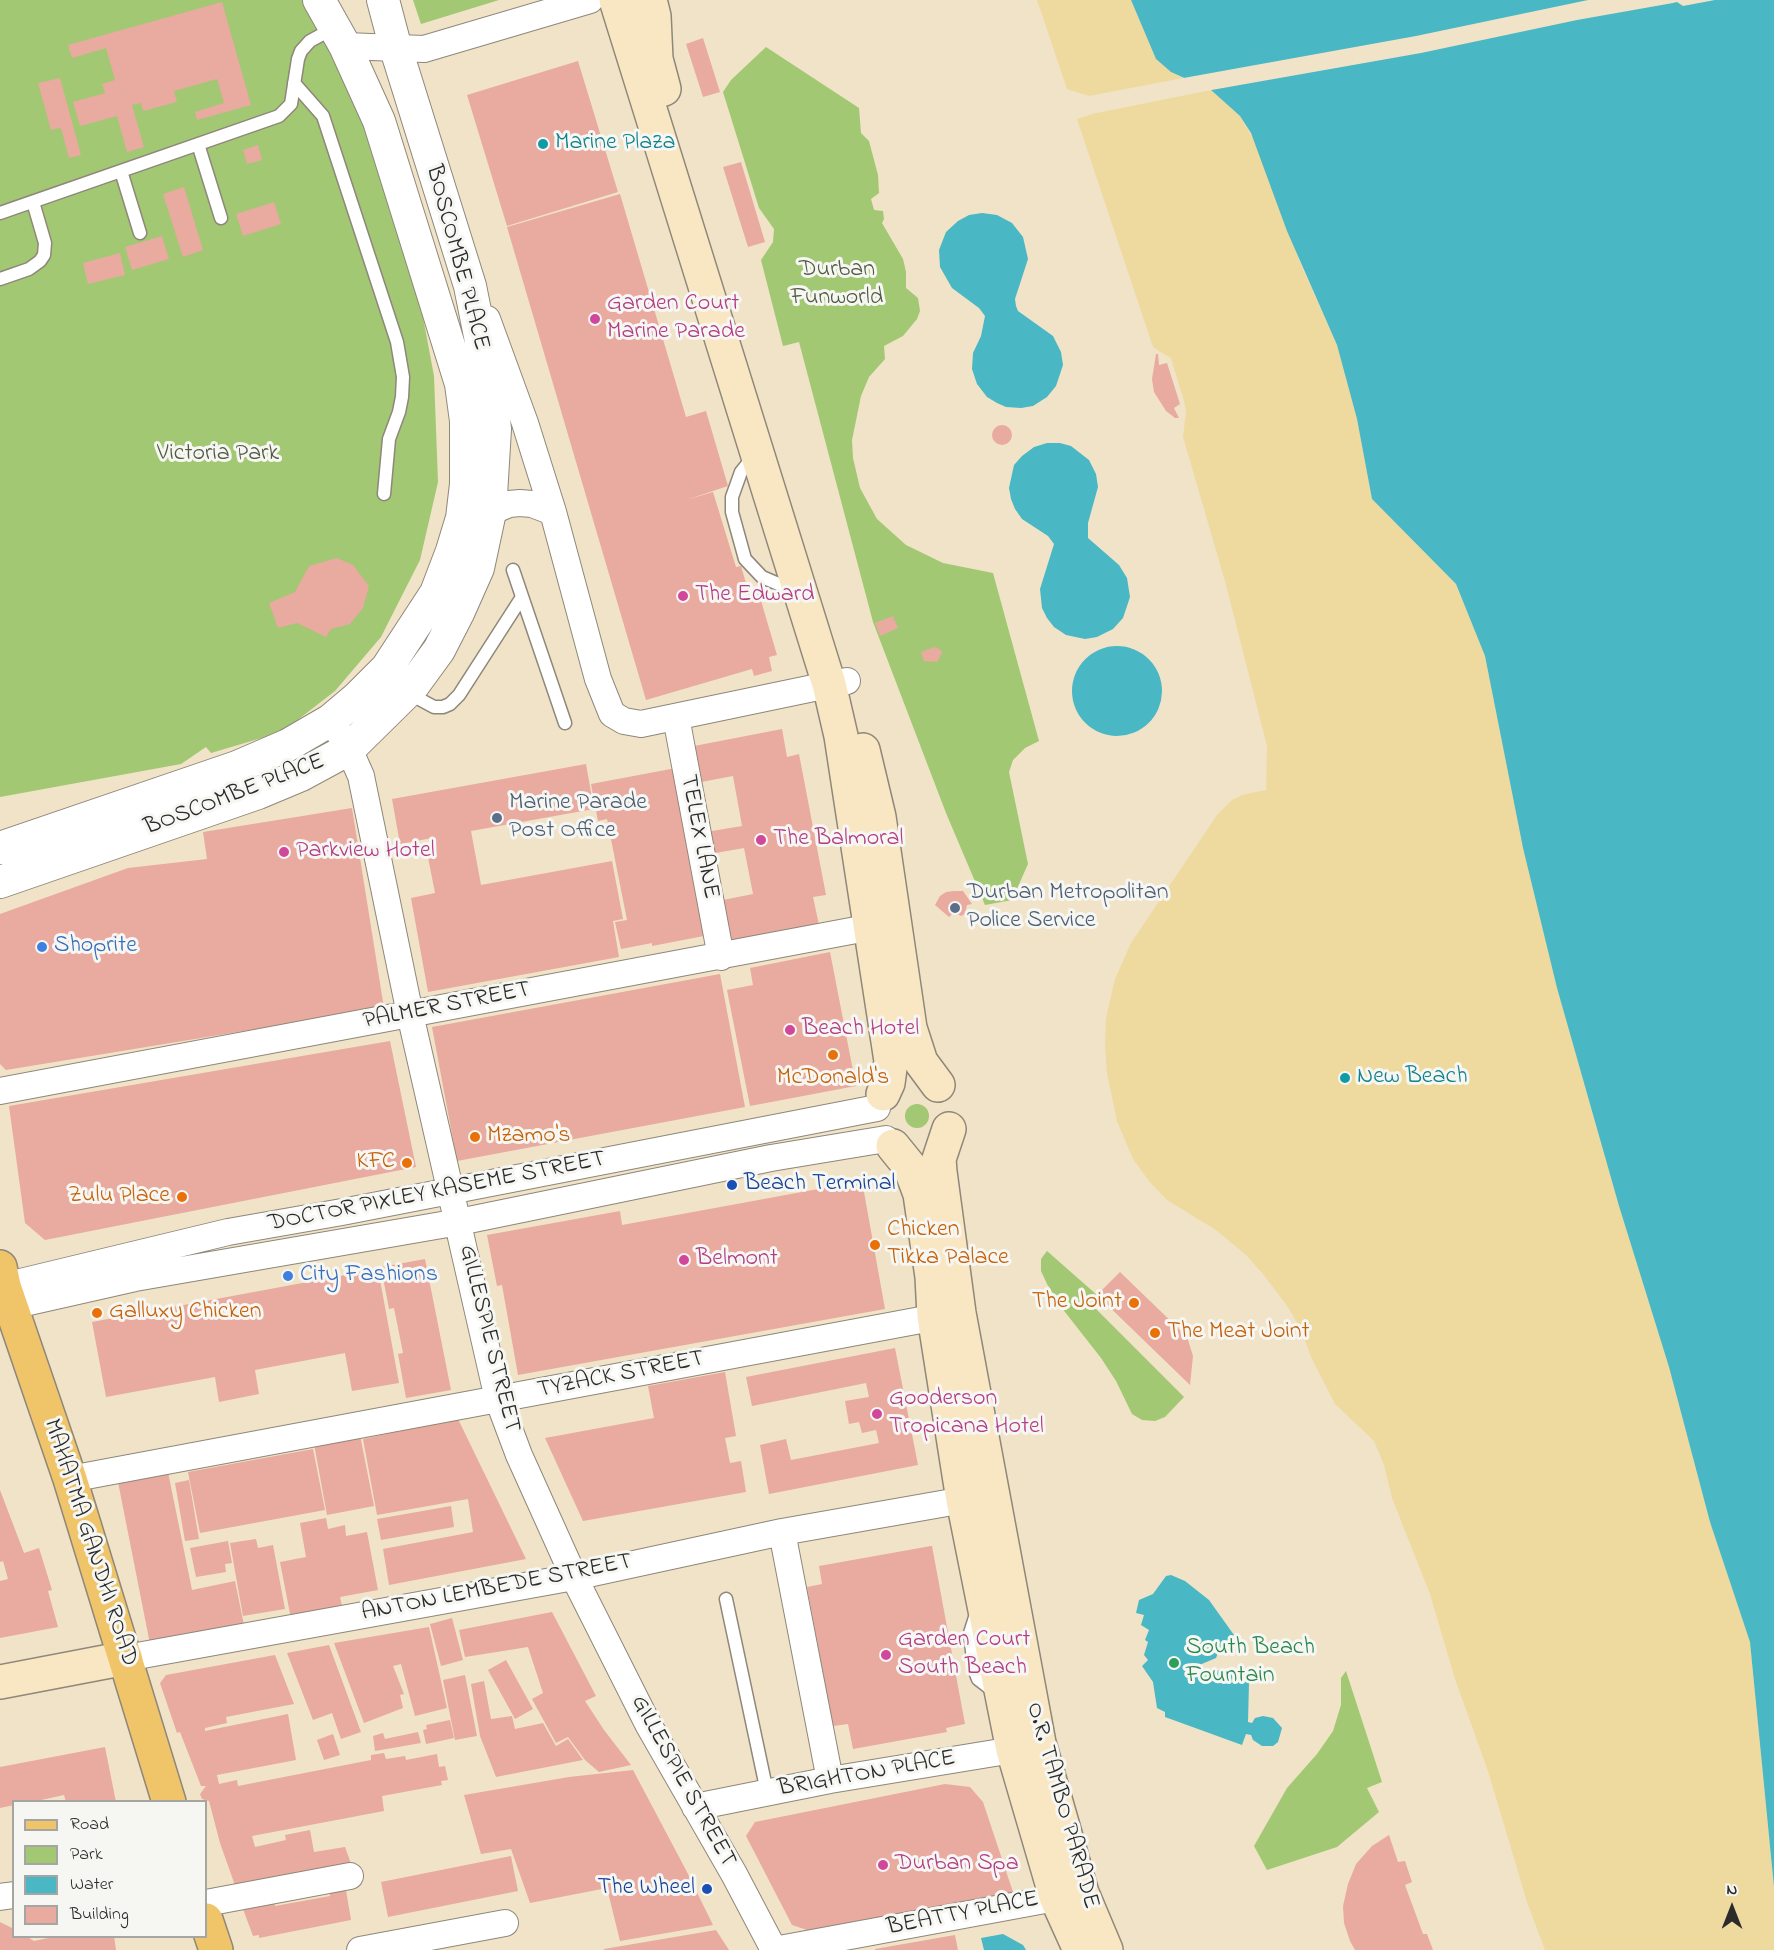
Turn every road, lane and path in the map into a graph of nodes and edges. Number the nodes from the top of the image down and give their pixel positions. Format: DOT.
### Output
graph roads {
  1 [pos="383,0"];
  2 [pos="590,0"];
  3 [pos="616,0"];
  4 [pos="650,0"];
  5 [pos="332,16"];
  6 [pos="396,49"];
  7 [pos="294,83"];
  8 [pos="198,144"];
  9 [pos="121,171"];
  10 [pos="33,202"];
  11 [pos="0,213"];
  12 [pos="221,218"];
  13 [pos="140,234"];
  14 [pos="0,279"];
  15 [pos="470,286"];
  16 [pos="757,452"];
  17 [pos="540,472"];
  18 [pos="384,495"];
  19 [pos="520,503"];
  20 [pos="490,512"];
  21 [pos="553,512"];
  22 [pos="513,570"];
  23 [pos="801,594"];
  24 [pos="522,597"];
  25 [pos="838,683"];
  26 [pos="412,687"];
  27 [pos="676,717"];
  28 [pos="331,720"];
  29 [pos="565,723"];
  30 [pos="350,749"];
  31 [pos="95,816"];
  32 [pos="184,818"];
  33 [pos="0,848"];
  34 [pos="0,882"];
  35 [pos="882,925"];
  36 [pos="721,957"];
  37 [pos="410,1014"];
  38 [pos="938,1085"];
  39 [pos="0,1091"];
  40 [pos="880,1101"];
  41 [pos="949,1129"];
  42 [pos="889,1142"];
  43 [pos="451,1191"];
  44 [pos="459,1222"];
  45 [pos="4,1286"];
  46 [pos="946,1314"];
  47 [pos="498,1400"];
  48 [pos="70,1479"];
  49 [pos="978,1497"];
  50 [pos="782,1532"];
  51 [pos="574,1576"];
  52 [pos="726,1599"];
  53 [pos="126,1658"];
  54 [pos="0,1682"];
  55 [pos="1026,1746"];
  56 [pos="830,1780"];
  57 [pos="767,1792"];
  58 [pos="168,1800"];
  59 [pos="695,1807"];
  60 [pos="350,1876"];
  61 [pos="1069,1895"];
  62 [pos="207,1903"];
  63 [pos="207,1923"];
  64 [pos="505,1923"];
  65 [pos="216,1950"];
  66 [pos="360,1950"];
  67 [pos="774,1950"];
  68 [pos="1080,1950"];
  69 [pos="1106,1950"];
  1 -- 6 [label="street, BOSCOMBE PLACE"];
  2 -- 6 [label="street"];
  3 -- 16 [label="main road, O.R. TAMBO PARADE"];
  4 -- 25 [label="main road, O.R. TAMBO PARADE"];
  5 -- 6 [label="street"];
  5 -- 7 [label="lane"];
  5 -- 28 [label="street, BOSCOMBE PLACE"];
  6 -- 15 [label="street, BOSCOMBE PLACE"];
  7 -- 8 [label="lane"];
  7 -- 18 [label="lane"];
  8 -- 9 [label="lane"];
  8 -- 12 [label="lane"];
  9 -- 10 [label="lane"];
  9 -- 13 [label="lane"];
  10 -- 11 [label="lane"];
  10 -- 14 [label="lane"];
  15 -- 17 [label="street"];
  15 -- 20 [label="street, BOSCOMBE PLACE"];
  16 -- 23 [label="main road, O.R. TAMBO PARADE"];
  16 -- 23 [label="lane"];
  17 -- 19 [label="street"];
  17 -- 21 [label="street"];
  19 -- 20 [label="street"];
  19 -- 21 [label="street"];
  20 -- 26 [label="street, BOSCOMBE PLACE"];
  21 -- 27 [label="street"];
  22 -- 24 [label="lane"];
  23 -- 25 [label="main road, O.R. TAMBO PARADE"];
  24 -- 26 [label="lane"];
  24 -- 29 [label="lane"];
  25 -- 27 [label="street"];
  25 -- 35 [label="main road, O.R. TAMBO PARADE"];
  26 -- 30 [label="street, BOSCOMBE PLACE"];
  27 -- 36 [label="street, TELEX LANE"];
  28 -- 30 [label="street, GILLESPIE STREET"];
  28 -- 31 [label="street, BOSCOMBE PLACE"];
  30 -- 32 [label="street, BOSCOMBE PLACE"];
  30 -- 37 [label="street, GILLESPIE STREET"];
  31 -- 32 [label="street"];
  31 -- 33 [label="street, BOSCOMBE PLACE"];
  32 -- 34 [label="street, BOSCOMBE PLACE"];
  35 -- 36 [label="street, PALMER STREET"];
  35 -- 38 [label="main road, O.R. TAMBO PARADE"];
  35 -- 40 [label="main road, O.R. TAMBO PARADE"];
  36 -- 37 [label="street, PALMER STREET"];
  37 -- 39 [label="street, PALMER STREET"];
  37 -- 43 [label="street, GILLESPIE STREET"];
  38 -- 40 [label="main road"];
  38 -- 41 [label="main road, O.R. TAMBO PARADE"];
  40 -- 42 [label="main road, O.R. TAMBO PARADE"];
  40 -- 43 [label="street, DOCTOR PIXLEY KASEME STREET"];
  41 -- 42 [label="main road"];
  41 -- 46 [label="main road, O.R. TAMBO PARADE"];
  42 -- 44 [label="street, DOCTOR PIXLEY KASEME STREET"];
  42 -- 46 [label="main road, O.R. TAMBO PARADE"];
  43 -- 44 [label="street, GILLESPIE STREET"];
  43 -- 45 [label="street, DOCTOR PIXLEY KASEME STREET"];
  44 -- 45 [label="street, DOCTOR PIXLEY KASEME STREET"];
  44 -- 47 [label="street, GILLESPIE STREET"];
  45 -- 48 [label="main road, MAHATMA GANDHI ROAD"];
  46 -- 47 [label="street, TYZACK STREET"];
  46 -- 49 [label="main road, O.R. TAMBO PARADE"];
  47 -- 48 [label="street, TYZACK STREET"];
  47 -- 51 [label="street, GILLESPIE STREET"];
  48 -- 53 [label="main road, MAHATMA GANDHI ROAD"];
  49 -- 50 [label="street, ANTON LEMBEDE STREET"];
  49 -- 55 [label="main road, O.R. TAMBO PARADE"];
  49 -- 55 [label="main road, O.R. TAMBO PARADE"];
  50 -- 51 [label="street, ANTON LEMBEDE STREET"];
  50 -- 56 [label="street"];
  51 -- 53 [label="street, ANTON LEMBEDE STREET"];
  51 -- 59 [label="street, GILLESPIE STREET"];
  52 -- 57 [label="lane"];
  53 -- 54 [label="main road, ANTON LEMBEDE STREET"];
  53 -- 58 [label="main road, MAHATMA GANDHI ROAD"];
  55 -- 56 [label="street, BRIGHTON PLACE"];
  55 -- 61 [label="main road, O.R. TAMBO PARADE"];
  56 -- 57 [label="street, BRIGHTON PLACE"];
  57 -- 59 [label="street, BRIGHTON PLACE"];
  59 -- 67 [label="street, GILLESPIE STREET"];
  60 -- 62 [label="street"];
  61 -- 67 [label="street, BEATTY PLACE"];
  61 -- 68 [label="main road, O.R. TAMBO PARADE"];
  61 -- 69 [label="main road, O.R. TAMBO PARADE"];
  63 -- 65 [label="main road"];
  64 -- 66 [label="street"];
}
